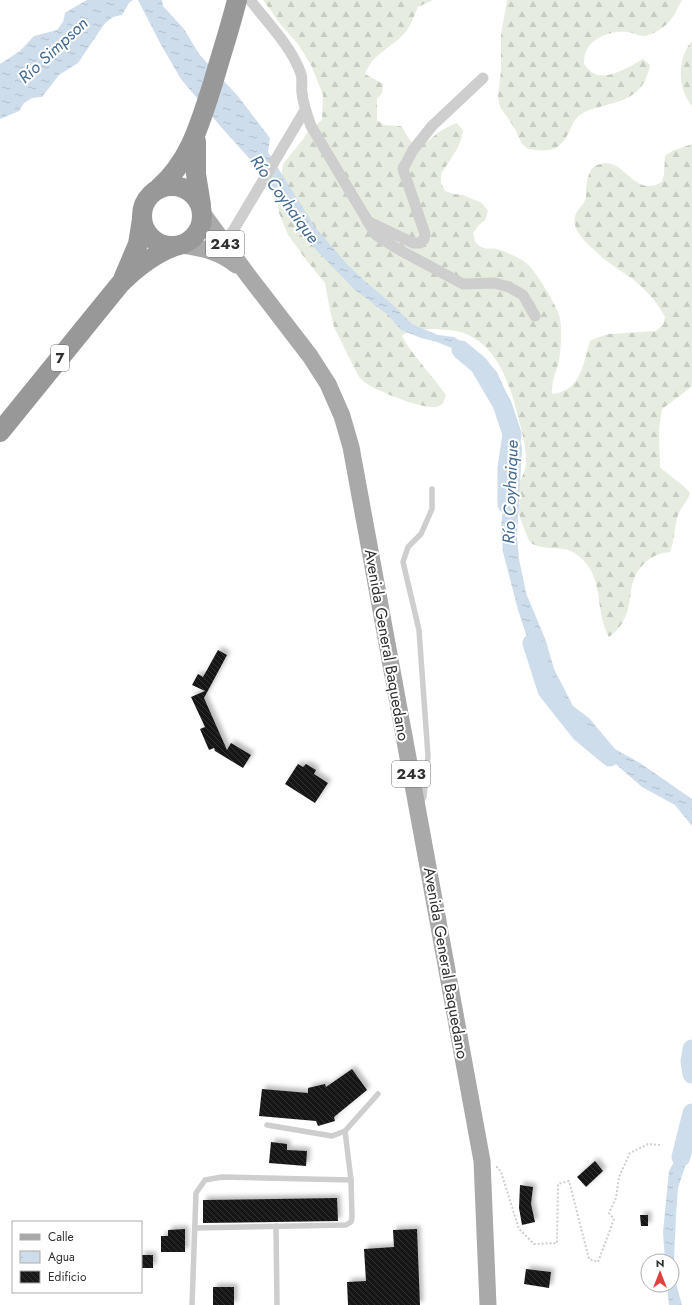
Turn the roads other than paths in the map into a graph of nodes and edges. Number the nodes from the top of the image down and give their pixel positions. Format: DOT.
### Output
graph roads {
  1 [pos="237,0"];
  2 [pos="250,0"];
  3 [pos="483,78"];
  4 [pos="305,110"];
  5 [pos="197,133"];
  6 [pos="159,188"];
  7 [pos="202,209"];
  8 [pos="142,219"];
  9 [pos="367,221"];
  10 [pos="224,244"];
  11 [pos="178,246"];
  12 [pos="247,274"];
  13 [pos="120,284"];
  14 [pos="535,316"];
  15 [pos="0,432"];
  16 [pos="432,489"];
  17 [pos="417,809"];
  18 [pos="378,1094"];
  19 [pos="268,1125"];
  20 [pos="345,1131"];
  21 [pos="350,1180"];
  22 [pos="276,1226"];
  23 [pos="195,1228"];
  24 [pos="192,1305"];
  25 [pos="277,1305"];
  26 [pos="488,1305"];
  1 -- 5 [label="highway, 7"];
  2 -- 4 [label="street"];
  3 -- 9 [label="street"];
  4 -- 9 [label="street"];
  4 -- 10 [label="street"];
  5 -- 6 [label="highway, 7"];
  5 -- 7 [label="highway, 7"];
  6 -- 7 [label="highway"];
  6 -- 8 [label="highway, 7"];
  7 -- 10 [label="main road, Avenida General Baquedano / 243"];
  7 -- 11 [label="highway, 7"];
  8 -- 11 [label="highway"];
  8 -- 13 [label="highway, 7"];
  9 -- 14 [label="street"];
  10 -- 12 [label="main road, Avenida General Baquedano / 243"];
  11 -- 12 [label="main road, Avenida General Baquedano / 243"];
  11 -- 13 [label="highway, 7"];
  12 -- 17 [label="main road, Avenida General Baquedano / 243"];
  13 -- 15 [label="highway, 7"];
  16 -- 17 [label="lane"];
  17 -- 26 [label="main road, Avenida General Baquedano / 243"];
  18 -- 20 [label="lane"];
  19 -- 20 [label="lane"];
  20 -- 21 [label="lane"];
  21 -- 22 [label="lane"];
  21 -- 23 [label="lane"];
  22 -- 23 [label="lane"];
  22 -- 25 [label="lane"];
  23 -- 24 [label="lane"];
}
